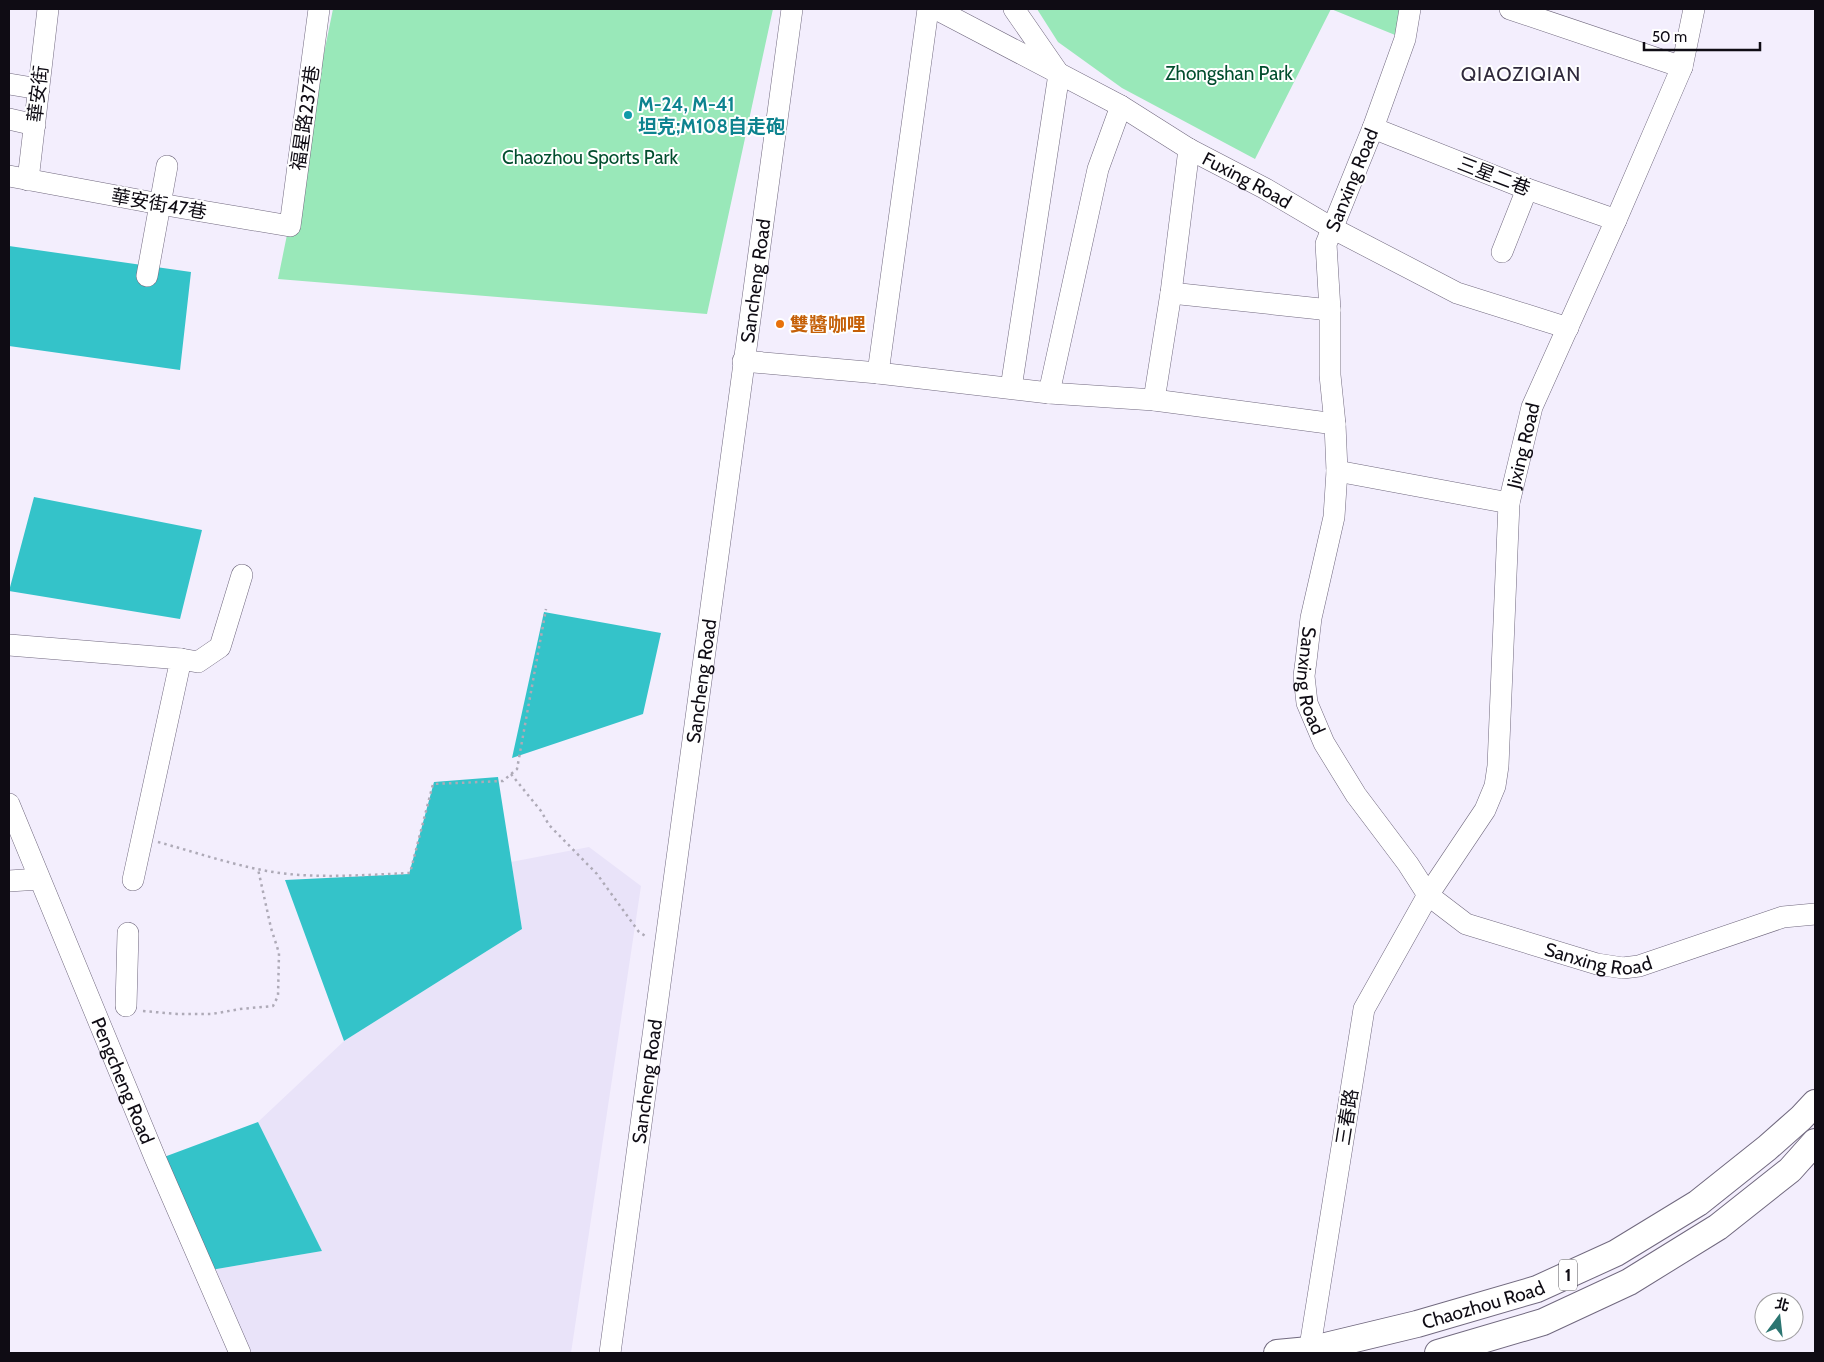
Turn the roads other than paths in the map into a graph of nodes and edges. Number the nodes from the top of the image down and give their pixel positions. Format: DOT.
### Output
graph roads {
  1 [pos="48,9"];
  2 [pos="320,9"];
  3 [pos="792,9"];
  4 [pos="928,9"];
  5 [pos="936,9"];
  6 [pos="1014,9"];
  7 [pos="1410,9"];
  8 [pos="1510,9"];
  9 [pos="1694,9"];
  10 [pos="1682,67"];
  11 [pos="1059,74"];
  12 [pos="9,84"];
  13 [pos="39,89"];
  14 [pos="1121,106"];
  15 [pos="9,119"];
  16 [pos="35,126"];
  17 [pos="1373,128"];
  18 [pos="1189,149"];
  19 [pos="167,166"];
  20 [pos="18,178"];
  21 [pos="1527,189"];
  22 [pos="160,204"];
  23 [pos="1616,220"];
  24 [pos="290,226"];
  25 [pos="1332,228"];
  26 [pos="1502,252"];
  27 [pos="147,276"];
  28 [pos="1171,293"];
  29 [pos="1330,310"];
  30 [pos="1568,328"];
  31 [pos="743,361"];
  32 [pos="878,373"];
  33 [pos="1011,388"];
  34 [pos="1049,393"];
  35 [pos="1154,400"];
  36 [pos="1336,424"];
  37 [pos="1337,471"];
  38 [pos="1509,502"];
  39 [pos="242,575"];
  40 [pos="9,645"];
  41 [pos="180,659"];
  42 [pos="9,804"];
  43 [pos="39,879"];
  44 [pos="133,880"];
  45 [pos="9,882"];
  46 [pos="1428,895"];
  47 [pos="1815,914"];
  48 [pos="128,933"];
  49 [pos="126,1006"];
  50 [pos="1815,1103"];
  51 [pos="1815,1142"];
  52 [pos="1309,1351"];
  53 [pos="240,1353"];
  54 [pos="610,1353"];
  55 [pos="1277,1353"];
  56 [pos="1438,1353"];
  1 -- 13 [label="street, 華安街"];
  2 -- 24 [label="street, 福星路237巷"];
  3 -- 31 [label="street, Sancheng Road"];
  4 -- 32 [label="street"];
  5 -- 11 [label="street, Fuxing Road"];
  6 -- 11 [label="street"];
  7 -- 17 [label="street, Sanxing Road"];
  8 -- 10 [label="street"];
  9 -- 10 [label="street, Jixing Road"];
  10 -- 23 [label="street, Jixing Road"];
  11 -- 14 [label="street, Fuxing Road"];
  11 -- 33 [label="street"];
  12 -- 13 [label="street"];
  13 -- 16 [label="street, 華安街"];
  14 -- 18 [label="street, Fuxing Road"];
  14 -- 34 [label="street"];
  15 -- 16 [label="street"];
  16 -- 20 [label="street, 華安街"];
  17 -- 21 [label="street, 三星二巷"];
  17 -- 25 [label="street, Sanxing Road"];
  18 -- 25 [label="street, Fuxing Road"];
  18 -- 28 [label="street"];
  19 -- 22 [label="street"];
  20 -- 22 [label="street, 華安街47巷"];
  21 -- 23 [label="street, 三星二巷"];
  21 -- 26 [label="street"];
  22 -- 24 [label="street, 華安街47巷"];
  22 -- 27 [label="street"];
  23 -- 30 [label="street, Jixing Road"];
  25 -- 29 [label="street, Sanxing Road"];
  25 -- 30 [label="street, Fuxing Road"];
  28 -- 29 [label="street"];
  28 -- 35 [label="street"];
  29 -- 36 [label="street, Sanxing Road"];
  30 -- 38 [label="street, Jixing Road"];
  31 -- 32 [label="street"];
  31 -- 54 [label="street, Sancheng Road"];
  32 -- 33 [label="street"];
  33 -- 34 [label="street"];
  34 -- 35 [label="street"];
  35 -- 36 [label="street"];
  36 -- 37 [label="street, Sanxing Road"];
  37 -- 38 [label="street"];
  37 -- 46 [label="street, Sanxing Road"];
  38 -- 46 [label="street, Jixing Road"];
  39 -- 41 [label="street"];
  40 -- 41 [label="street"];
  41 -- 44 [label="street"];
  42 -- 43 [label="street, Pengcheng Road"];
  43 -- 45 [label="street"];
  43 -- 53 [label="street, Pengcheng Road"];
  46 -- 47 [label="street, Sanxing Road"];
  46 -- 52 [label="street, 三春路"];
  48 -- 49 [label="street"];
  50 -- 52 [label="main road, Chaozhou Road / 1"];
  51 -- 56 [label="main road, Chaozhou Road / 1"];
  52 -- 55 [label="main road, Chaozhou Road / 1"];
}
